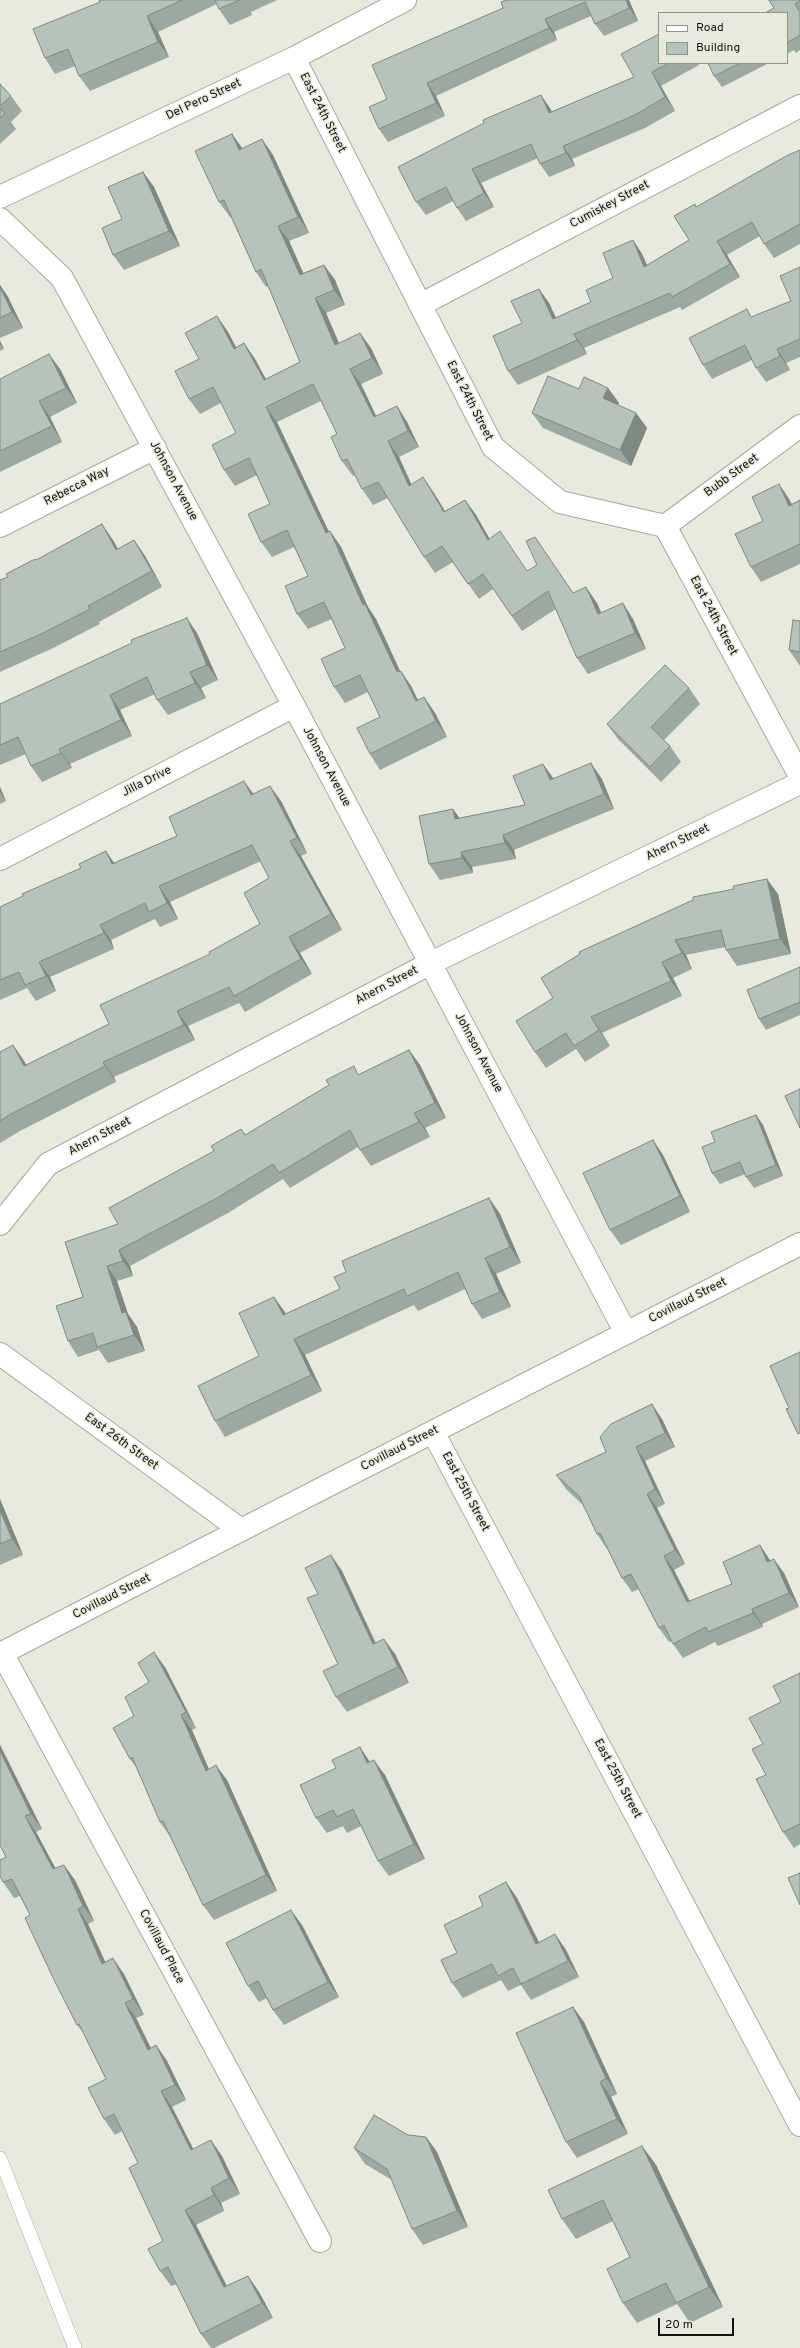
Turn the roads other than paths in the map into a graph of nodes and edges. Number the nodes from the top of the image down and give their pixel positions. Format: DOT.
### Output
graph roads {
  1 [pos="405,0"];
  2 [pos="294,58"];
  3 [pos="800,106"];
  4 [pos="0,197"];
  5 [pos="0,219"];
  6 [pos="420,305"];
  7 [pos="800,426"];
  8 [pos="155,448"];
  9 [pos="0,526"];
  10 [pos="665,526"];
  11 [pos="294,706"];
  12 [pos="800,776"];
  13 [pos="800,783"];
  14 [pos="0,859"];
  15 [pos="431,963"];
  16 [pos="0,1224"];
  17 [pos="800,1244"];
  18 [pos="626,1333"];
  19 [pos="0,1354"];
  20 [pos="434,1432"];
  21 [pos="241,1530"];
  22 [pos="1,1653"];
  23 [pos="800,2125"];
  24 [pos="0,2158"];
  25 [pos="320,2241"];
  26 [pos="75,2348"];
  1 -- 2 [label="street, Del Pero Street"];
  2 -- 4 [label="street, Del Pero Street"];
  2 -- 6 [label="street, East 24th Street"];
  3 -- 6 [label="street, Cumiskey Street"];
  5 -- 8 [label="street, Johnson Avenue"];
  6 -- 10 [label="street, East 24th Street"];
  7 -- 10 [label="street, Bubb Street"];
  8 -- 9 [label="street, Rebecca Way"];
  8 -- 11 [label="street, Johnson Avenue"];
  10 -- 12 [label="street, East 24th Street"];
  11 -- 14 [label="street, Jilla Drive"];
  11 -- 15 [label="street, Johnson Avenue"];
  13 -- 15 [label="street, Ahern Street"];
  15 -- 16 [label="street, Ahern Street"];
  15 -- 18 [label="street, Johnson Avenue"];
  17 -- 18 [label="street, Covillaud Street"];
  18 -- 20 [label="street, Covillaud Street"];
  19 -- 21 [label="street, East 26th Street"];
  20 -- 21 [label="street, Covillaud Street"];
  20 -- 23 [label="street, East 25th Street"];
  21 -- 22 [label="street, Covillaud Street"];
  22 -- 25 [label="street, Covillaud Place"];
  24 -- 26 [label="lane"];
}
